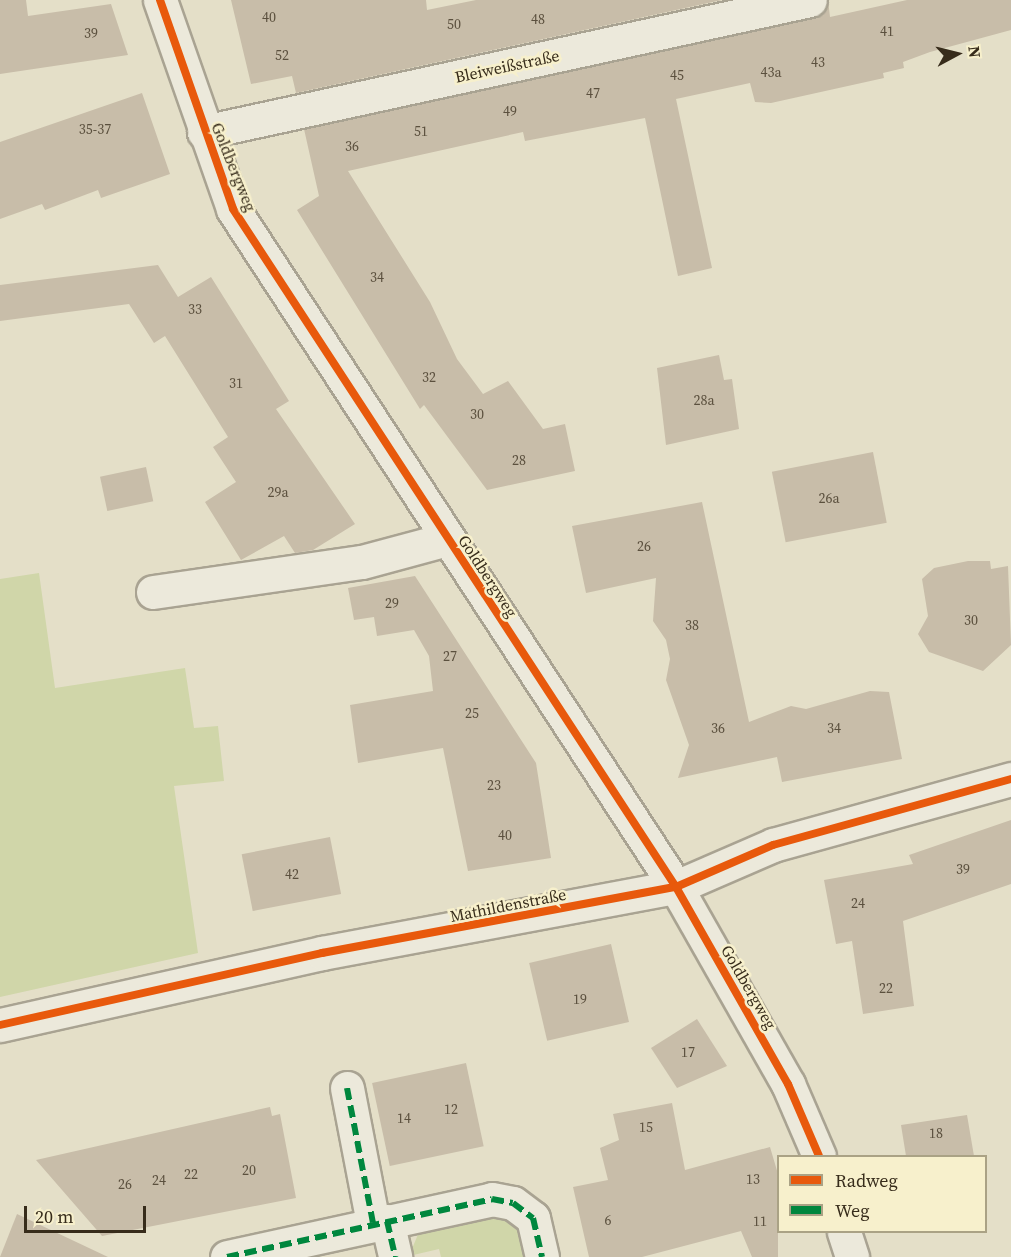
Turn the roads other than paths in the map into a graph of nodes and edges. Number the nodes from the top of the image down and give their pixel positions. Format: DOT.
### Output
graph roads {
  1 [pos="160,0"];
  2 [pos="810,0"];
  3 [pos="204,132"];
  4 [pos="447,539"];
  5 [pos="153,592"];
  6 [pos="1011,779"];
  7 [pos="676,887"];
  8 [pos="0,1025"];
  9 [pos="347,1088"];
  10 [pos="819,1155"];
  11 [pos="380,1222"];
  12 [pos="844,1233"];
  13 [pos="227,1257"];
  14 [pos="395,1257"];
  15 [pos="542,1257"];
  16 [pos="852,1257"];
  1 -- 3 [label="street, Goldbergweg"];
  2 -- 3 [label="street, Bleiweißstraße"];
  3 -- 4 [label="street, Goldbergweg"];
  4 -- 5 [label="street"];
  4 -- 7 [label="street, Goldbergweg"];
  6 -- 7 [label="street, Mathildenstraße"];
  7 -- 8 [label="street, Mathildenstraße"];
  7 -- 10 [label="street, Goldbergweg"];
  9 -- 11 [label="street"];
  11 -- 13 [label="street"];
  11 -- 14 [label="street"];
  11 -- 15 [label="street"];
  12 -- 16 [label="street"];
}
